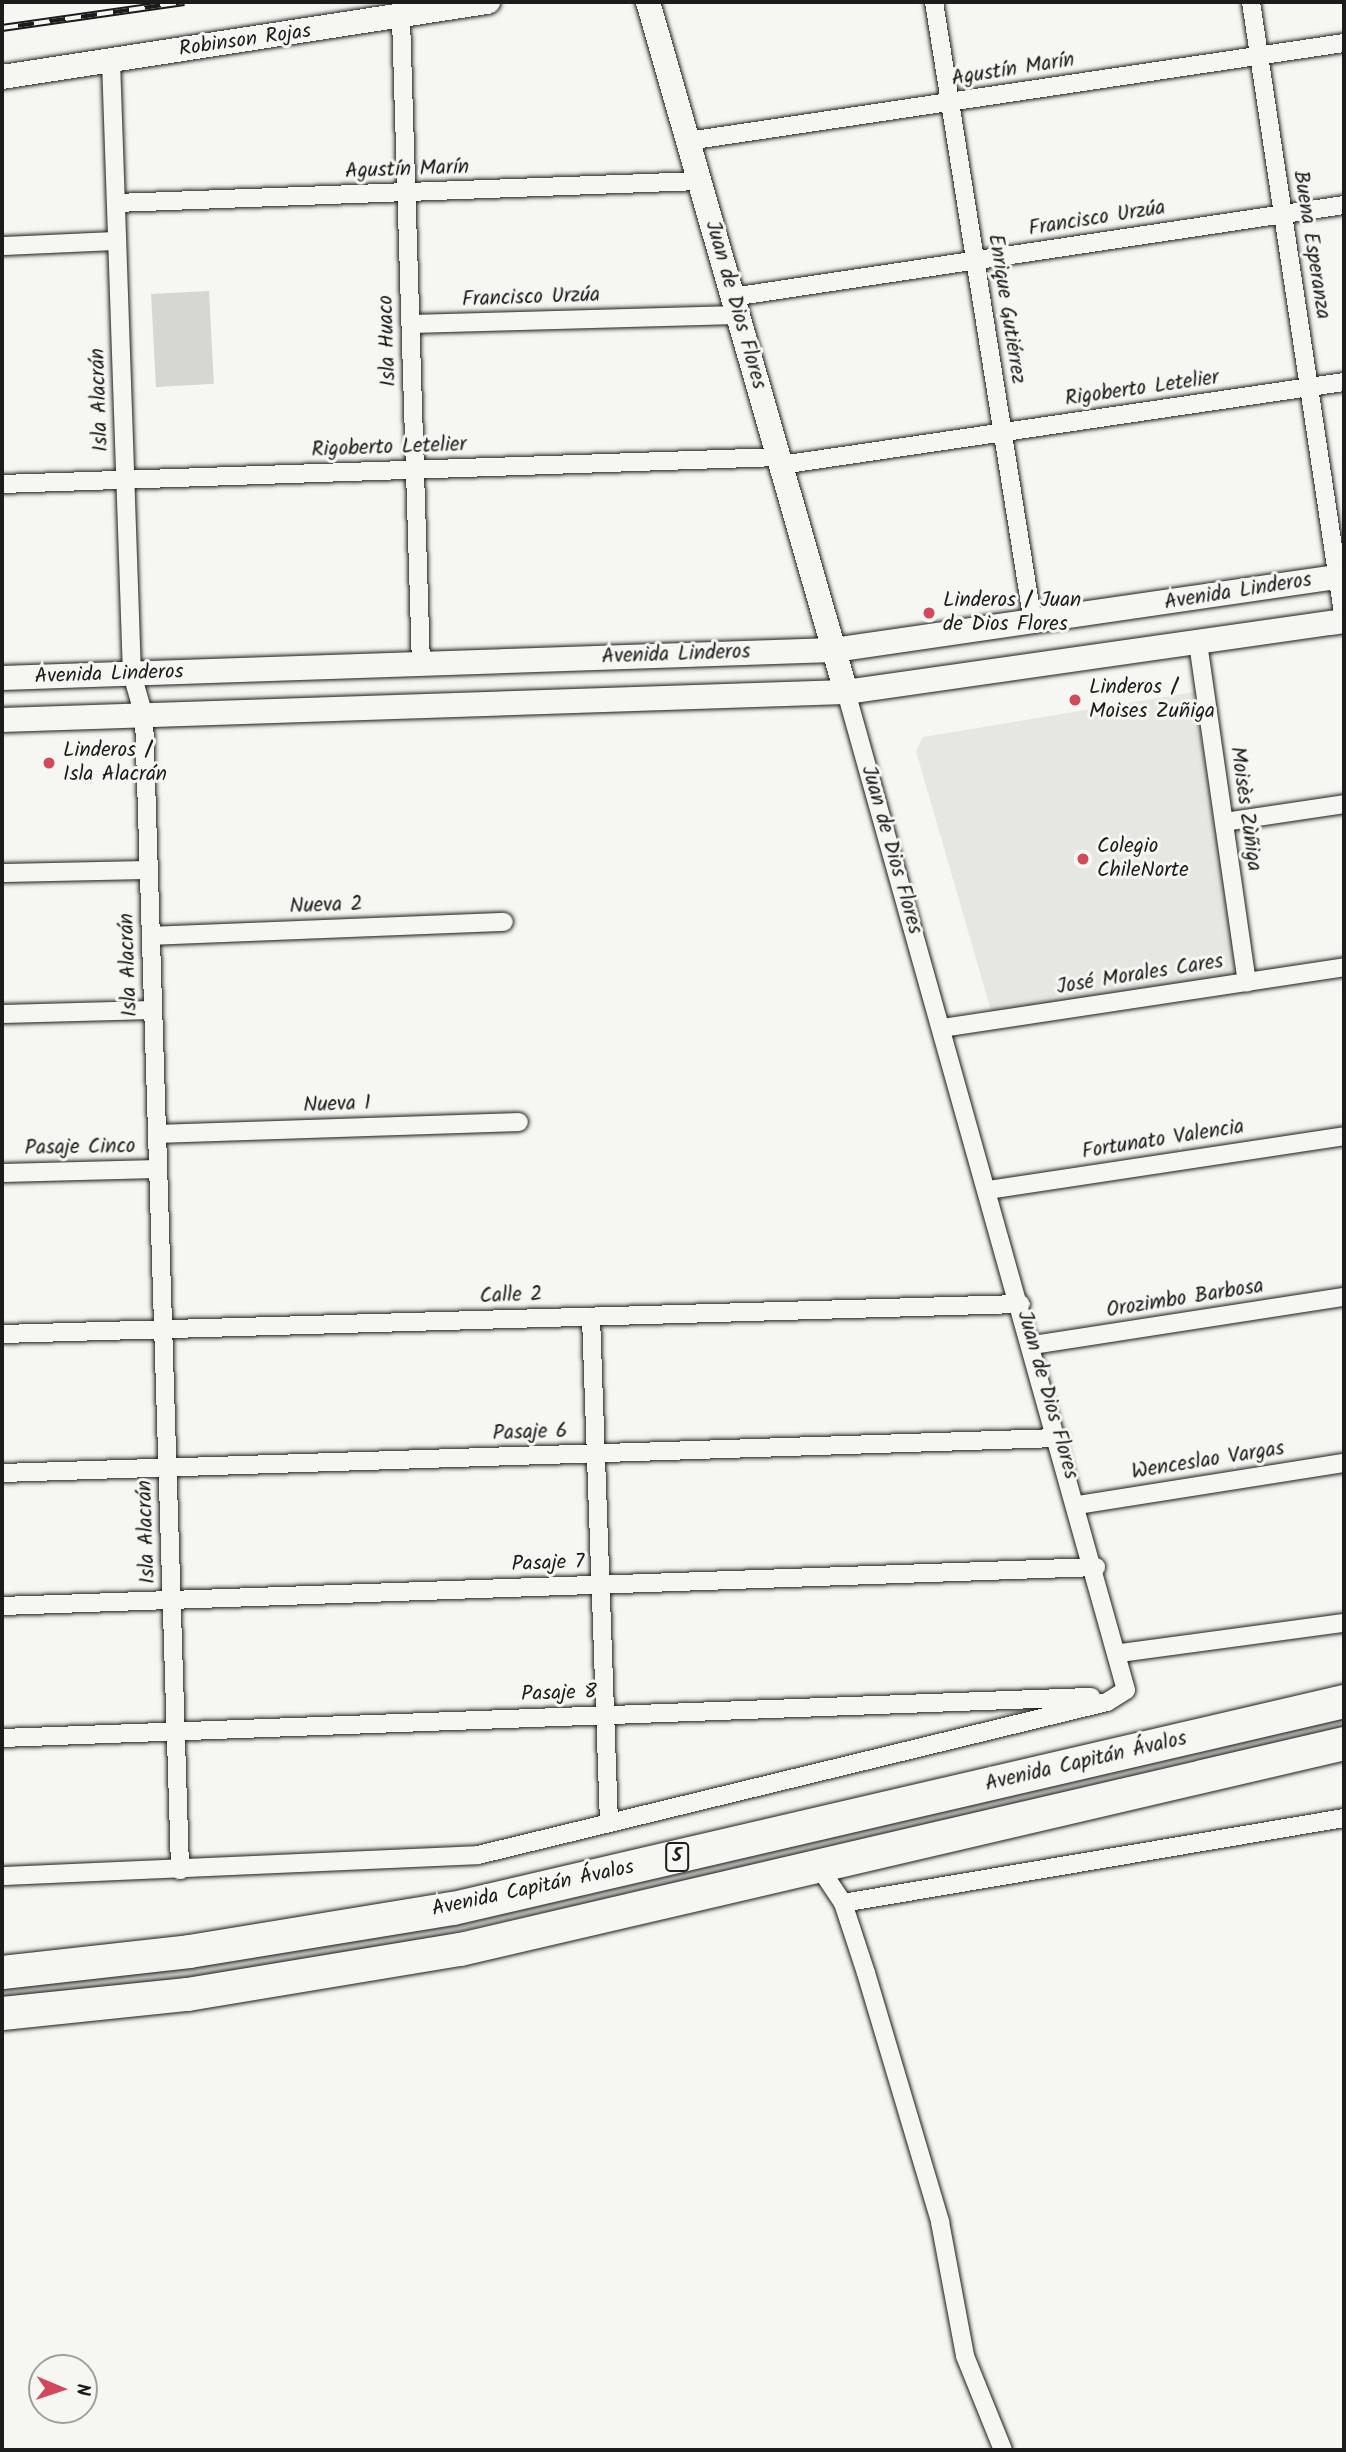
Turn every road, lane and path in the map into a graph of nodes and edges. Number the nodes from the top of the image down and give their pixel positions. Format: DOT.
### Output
graph roads {
  1 [pos="488,2"];
  2 [pos="648,2"];
  3 [pos="934,2"];
  4 [pos="1251,2"];
  5 [pos="401,18"];
  6 [pos="1344,43"];
  7 [pos="1259,55"];
  8 [pos="111,61"];
  9 [pos="2,77"];
  10 [pos="950,102"];
  11 [pos="688,141"];
  12 [pos="699,181"];
  13 [pos="407,193"];
  14 [pos="116,203"];
  15 [pos="1344,205"];
  16 [pos="1283,214"];
  17 [pos="117,241"];
  18 [pos="2,246"];
  19 [pos="975,260"];
  20 [pos="735,306"];
  21 [pos="411,324"];
  22 [pos="1344,382"];
  23 [pos="1309,387"];
  24 [pos="1003,432"];
  25 [pos="780,461"];
  26 [pos="415,470"];
  27 [pos="125,480"];
  28 [pos="2,484"];
  29 [pos="1341,577"];
  30 [pos="1344,620"];
  31 [pos="1033,623"];
  32 [pos="1198,643"];
  33 [pos="834,650"];
  34 [pos="421,664"];
  35 [pos="132,674"];
  36 [pos="2,678"];
  37 [pos="846,692"];
  38 [pos="144,716"];
  39 [pos="2,720"];
  40 [pos="1344,804"];
  41 [pos="1224,822"];
  42 [pos="149,870"];
  43 [pos="2,873"];
  44 [pos="504,922"];
  45 [pos="151,936"];
  46 [pos="1344,967"];
  47 [pos="1247,982"];
  48 [pos="153,1010"];
  49 [pos="2,1014"];
  50 [pos="942,1028"];
  51 [pos="519,1122"];
  52 [pos="157,1134"];
  53 [pos="1344,1136"];
  54 [pos="158,1169"];
  55 [pos="2,1173"];
  56 [pos="988,1190"];
  57 [pos="1344,1297"];
  58 [pos="1021,1304"];
  59 [pos="591,1317"];
  60 [pos="163,1329"];
  61 [pos="2,1334"];
  62 [pos="1033,1345"];
  63 [pos="1059,1438"];
  64 [pos="596,1454"];
  65 [pos="1344,1462"];
  66 [pos="168,1468"];
  67 [pos="2,1473"];
  68 [pos="1078,1505"];
  69 [pos="1096,1567"];
  70 [pos="600,1585"];
  71 [pos="172,1600"];
  72 [pos="2,1606"];
  73 [pos="1344,1623"];
  74 [pos="1121,1653"];
  75 [pos="1119,1696"];
  76 [pos="1344,1701"];
  77 [pos="605,1715"];
  78 [pos="176,1731"];
  79 [pos="2,1738"];
  80 [pos="1344,1743"];
  81 [pos="1344,1818"];
  82 [pos="609,1822"];
  83 [pos="819,1867"];
  84 [pos="180,1870"];
  85 [pos="2,1876"];
  86 [pos="843,1903"];
  87 [pos="2,1972"];
  88 [pos="2,2013"];
  89 [pos="1003,2450"];
  1 -- 5 [label="street, Robinson Rojas"];
  2 -- 11 [label="street, Juan de Dios Flores"];
  3 -- 10 [label="street, Enrique Gutiérrez"];
  4 -- 7 [label="street, Buena Esperanza"];
  5 -- 8 [label="street, Robinson Rojas"];
  5 -- 13 [label="street, Isla Huaco"];
  6 -- 7 [label="street, Agustín Marín"];
  7 -- 10 [label="street, Agustín Marín"];
  7 -- 16 [label="street, Buena Esperanza"];
  8 -- 9 [label="street, Robinson Rojas"];
  8 -- 14 [label="street, Isla Alacrán"];
  10 -- 11 [label="street, Agustín Marín"];
  10 -- 19 [label="street, Enrique Gutiérrez"];
  11 -- 12 [label="street, Juan de Dios Flores"];
  12 -- 13 [label="street, Agustín Marín"];
  12 -- 20 [label="street, Juan de Dios Flores"];
  13 -- 14 [label="street, Agustín Marín"];
  13 -- 21 [label="street, Isla Huaco"];
  14 -- 17 [label="street, Isla Alacrán"];
  15 -- 16 [label="street, Francisco Urzúa"];
  16 -- 19 [label="street, Francisco Urzúa"];
  16 -- 23 [label="street, Buena Esperanza"];
  17 -- 18 [label="street"];
  17 -- 27 [label="street, Isla Alacrán"];
  19 -- 20 [label="street, Francisco Urzúa"];
  19 -- 24 [label="street, Enrique Gutiérrez"];
  20 -- 21 [label="street, Francisco Urzúa"];
  20 -- 25 [label="street, Juan de Dios Flores"];
  21 -- 26 [label="street, Isla Huaco"];
  22 -- 23 [label="street, Rigoberto Letelier"];
  23 -- 24 [label="street, Rigoberto Letelier"];
  23 -- 29 [label="street, Buena Esperanza"];
  24 -- 25 [label="street, Rigoberto Letelier"];
  24 -- 31 [label="street, Enrique Gutiérrez"];
  25 -- 26 [label="street, Rigoberto Letelier"];
  25 -- 33 [label="street, Juan de Dios Flores"];
  26 -- 27 [label="street, Rigoberto Letelier"];
  26 -- 34 [label="street, Isla Huaco"];
  27 -- 28 [label="street, Rigoberto Letelier"];
  27 -- 35 [label="street, Isla Alacrán"];
  29 -- 30 [label="street, Buena Esperanza"];
  29 -- 31 [label="street, Avenida Linderos"];
  30 -- 32 [label="street, Avenida Linderos"];
  31 -- 33 [label="street, Avenida Linderos"];
  32 -- 37 [label="street, Avenida Linderos"];
  32 -- 41 [label="street, Moisès Zùñiga"];
  33 -- 34 [label="street, Avenida Linderos"];
  33 -- 37 [label="street, Juan de Dios Flores"];
  34 -- 35 [label="street, Avenida Linderos"];
  35 -- 36 [label="street, Avenida Linderos"];
  35 -- 38 [label="street, Isla Alacrán"];
  37 -- 38 [label="street, Avenida Linderos"];
  37 -- 50 [label="street, Juan de Dios Flores"];
  38 -- 39 [label="street, Avenida Linderos"];
  38 -- 42 [label="street, Isla Alacrán"];
  40 -- 41 [label="street"];
  41 -- 47 [label="street, Moisès Zùñiga"];
  42 -- 43 [label="street"];
  42 -- 45 [label="street, Isla Alacrán"];
  44 -- 45 [label="street, Nueva 2"];
  45 -- 48 [label="street, Isla Alacrán"];
  46 -- 47 [label="street, José Morales Cares"];
  47 -- 50 [label="street, José Morales Cares"];
  48 -- 49 [label="street"];
  48 -- 52 [label="street, Isla Alacrán"];
  50 -- 56 [label="street, Juan de Dios Flores"];
  51 -- 52 [label="street, Nueva 1"];
  52 -- 54 [label="street, Isla Alacrán"];
  53 -- 56 [label="street, Fortunato Valencia"];
  54 -- 55 [label="street, Pasaje Cinco"];
  54 -- 60 [label="street, Isla Alacrán"];
  56 -- 58 [label="street, Juan de Dios Flores"];
  57 -- 62 [label="street, Orozimbo Barbosa"];
  58 -- 59 [label="street, Calle 2"];
  58 -- 62 [label="street, Juan de Dios Flores"];
  59 -- 60 [label="street, Calle 2"];
  59 -- 64 [label="street"];
  60 -- 61 [label="street, Calle 2"];
  60 -- 66 [label="street, Isla Alacrán"];
  62 -- 63 [label="street, Juan de Dios Flores"];
  63 -- 64 [label="street, Pasaje 6"];
  63 -- 68 [label="street, Juan de Dios Flores"];
  64 -- 66 [label="street, Pasaje 6"];
  64 -- 70 [label="street"];
  65 -- 68 [label="street, Wenceslao Vargas"];
  66 -- 67 [label="street, Pasaje 6"];
  66 -- 71 [label="street, Isla Alacrán"];
  68 -- 69 [label="street, Juan de Dios Flores"];
  69 -- 70 [label="street, Pasaje 7"];
  69 -- 74 [label="street, Juan de Dios Flores"];
  70 -- 71 [label="street, Pasaje 7"];
  70 -- 77 [label="street"];
  71 -- 72 [label="street, Pasaje 7"];
  71 -- 78 [label="street, Isla Alacrán"];
  73 -- 74 [label="street"];
  74 -- 75 [label="street, Juan de Dios Flores"];
  75 -- 77 [label="street, Pasaje 8"];
  75 -- 82 [label="street, Avenida Capitán Ávalos"];
  76 -- 87 [label="highway, Avenida Capitán Ávalos / 5"];
  77 -- 78 [label="street, Pasaje 8"];
  77 -- 82 [label="street"];
  78 -- 79 [label="street, Pasaje 8"];
  78 -- 84 [label="street, Isla Alacrán"];
  80 -- 83 [label="highway, Avenida Capitán Ávalos / 5"];
  81 -- 86 [label="street"];
  82 -- 84 [label="street, Avenida Capitán Ávalos"];
  83 -- 86 [label="street"];
  83 -- 88 [label="highway, Avenida Capitán Ávalos / 5"];
  84 -- 85 [label="street, Avenida Capitán Ávalos"];
  86 -- 89 [label="street"];
}
